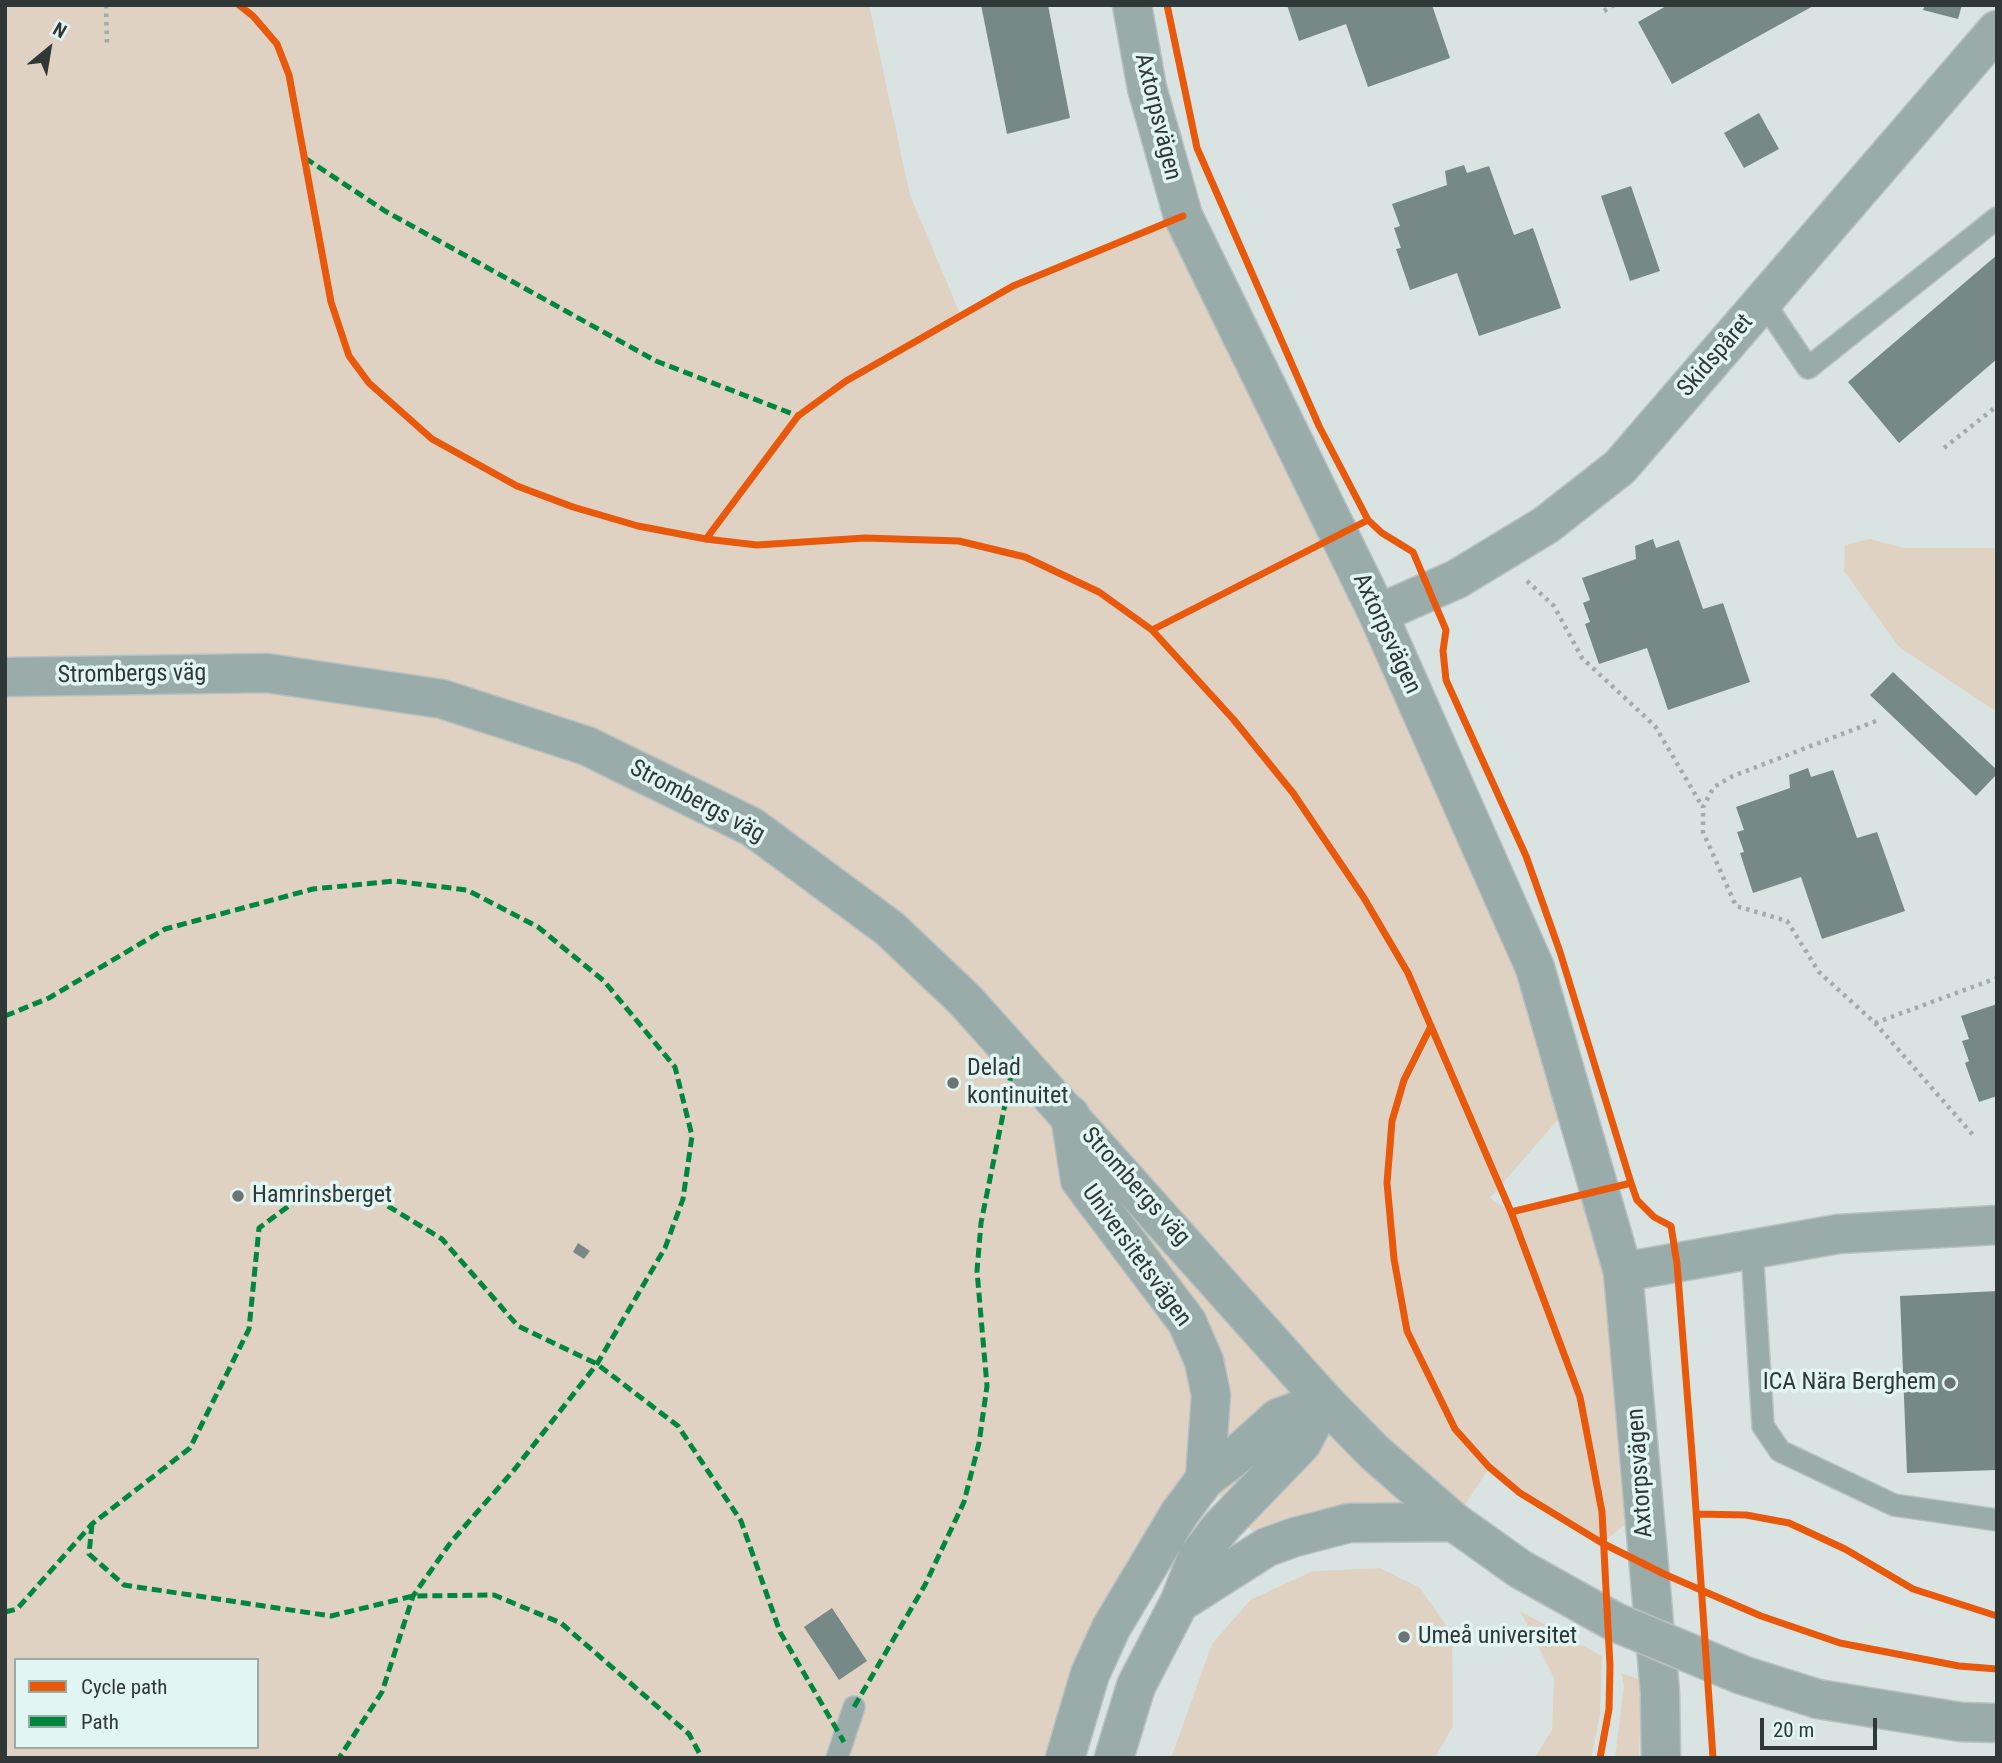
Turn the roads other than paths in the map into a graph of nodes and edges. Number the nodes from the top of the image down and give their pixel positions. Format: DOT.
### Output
graph roads {
  1 [pos="1132,5"];
  2 [pos="1997,30"];
  3 [pos="1997,218"];
  4 [pos="1763,301"];
  5 [pos="1378,614"];
  6 [pos="5,677"];
  7 [pos="1070,1115"];
  8 [pos="1997,1225"];
  9 [pos="1752,1250"];
  10 [pos="1623,1272"];
  11 [pos="1324,1401"];
  12 [pos="1205,1479"];
  13 [pos="1997,1520"];
  14 [pos="1454,1522"];
  15 [pos="1179,1603"];
  16 [pos="854,1707"];
  17 [pos="1997,1724"];
  18 [pos="837,1758"];
  19 [pos="1065,1758"];
  20 [pos="1114,1758"];
  21 [pos="1661,1758"];
  1 -- 5 [label="street, Axtorpsvägen"];
  2 -- 4 [label="street, Skidspåret"];
  3 -- 4 [label="lane"];
  4 -- 5 [label="street, Skidspåret"];
  5 -- 10 [label="street, Axtorpsvägen"];
  6 -- 7 [label="street, Strombergs väg"];
  7 -- 11 [label="street, Strombergs väg"];
  7 -- 12 [label="street, Universitetsvägen"];
  8 -- 9 [label="street"];
  9 -- 10 [label="street"];
  9 -- 13 [label="lane"];
  10 -- 21 [label="street, Axtorpsvägen"];
  11 -- 12 [label="street"];
  11 -- 14 [label="street, Strombergs väg"];
  11 -- 15 [label="street"];
  12 -- 19 [label="street"];
  14 -- 15 [label="street"];
  14 -- 17 [label="street, Strombergs väg, bridge"];
  15 -- 20 [label="street"];
  16 -- 18 [label="lane"];
}
